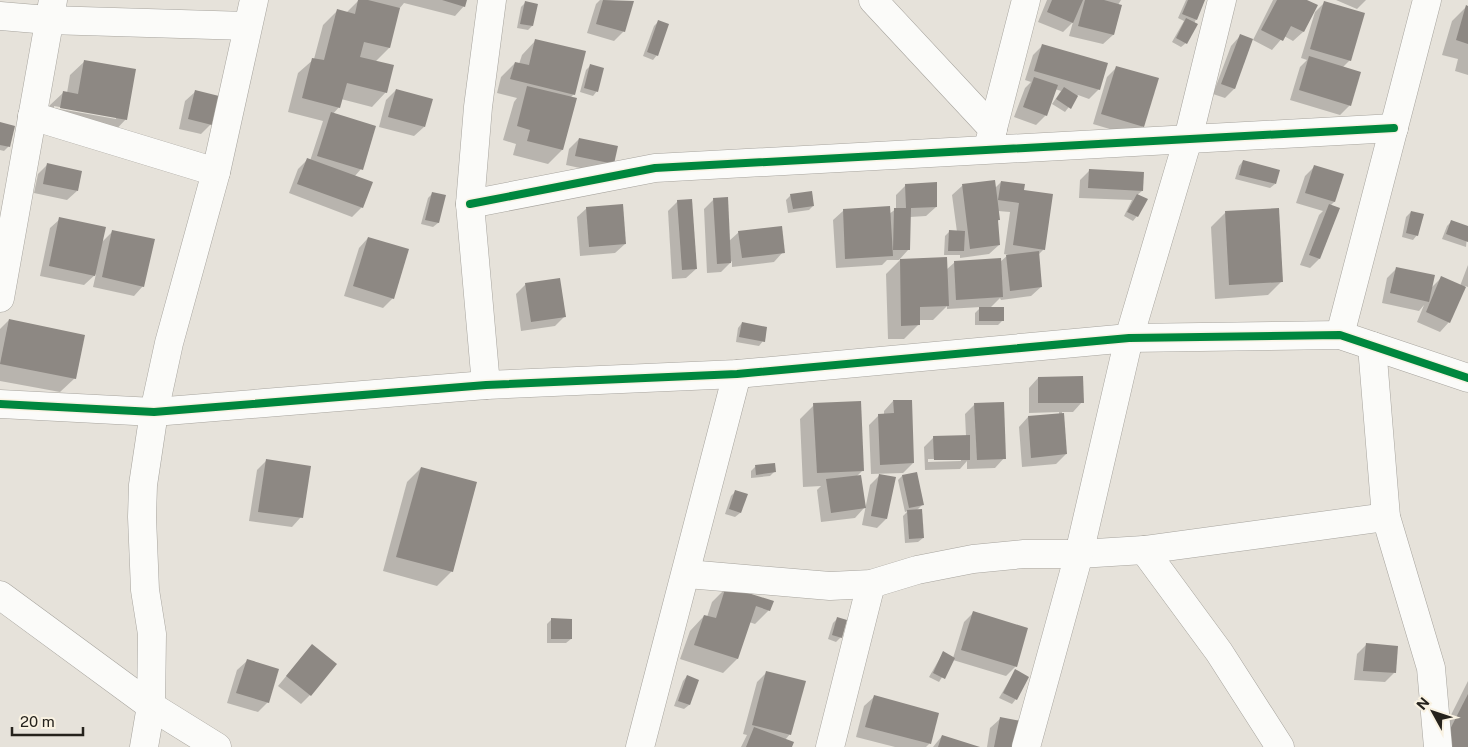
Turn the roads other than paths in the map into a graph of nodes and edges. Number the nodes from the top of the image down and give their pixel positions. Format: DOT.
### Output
graph roads {
  1 [pos="254,0"];
  2 [pos="492,0"];
  3 [pos="873,0"];
  4 [pos="1026,0"];
  5 [pos="1222,0"];
  6 [pos="1427,0"];
  7 [pos="50,10"];
  8 [pos="0,16"];
  9 [pos="247,26"];
  10 [pos="32,116"];
  11 [pos="1394,128"];
  12 [pos="1188,139"];
  13 [pos="990,140"];
  14 [pos="216,172"];
  15 [pos="9,200"];
  16 [pos="470,204"];
  17 [pos="0,298"];
  18 [pos="1340,335"];
  19 [pos="1129,338"];
  20 [pos="1372,346"];
  21 [pos="737,374"];
  22 [pos="1468,378"];
  23 [pos="486,385"];
  24 [pos="0,404"];
  25 [pos="154,412"];
  26 [pos="1386,516"];
  27 [pos="1144,550"];
  28 [pos="1079,554"];
  29 [pos="686,574"];
  30 [pos="871,584"];
  31 [pos="0,596"];
  32 [pos="151,706"];
  33 [pos="144,747"];
  34 [pos="217,747"];
  35 [pos="640,747"];
  36 [pos="830,747"];
  37 [pos="1026,747"];
  38 [pos="1280,747"];
  39 [pos="1438,747"];
  1 -- 9 [label="street"];
  2 -- 16 [label="street"];
  3 -- 13 [label="street"];
  4 -- 13 [label="street"];
  5 -- 12 [label="street"];
  6 -- 11 [label="street"];
  7 -- 8 [label="street"];
  7 -- 9 [label="street"];
  7 -- 10 [label="street"];
  9 -- 14 [label="street"];
  10 -- 14 [label="street"];
  10 -- 15 [label="street"];
  11 -- 12 [label="street"];
  11 -- 18 [label="street"];
  12 -- 13 [label="street"];
  12 -- 19 [label="street"];
  13 -- 16 [label="street"];
  14 -- 25 [label="street"];
  15 -- 17 [label="street"];
  16 -- 23 [label="street"];
  18 -- 19 [label="street"];
  18 -- 20 [label="street"];
  19 -- 21 [label="street"];
  19 -- 28 [label="street"];
  20 -- 22 [label="street"];
  20 -- 26 [label="street"];
  21 -- 23 [label="street"];
  21 -- 29 [label="street"];
  23 -- 25 [label="street"];
  24 -- 25 [label="street"];
  25 -- 32 [label="street"];
  26 -- 27 [label="street"];
  26 -- 39 [label="street"];
  27 -- 28 [label="street"];
  27 -- 38 [label="street"];
  28 -- 30 [label="street"];
  28 -- 37 [label="street"];
  29 -- 30 [label="street"];
  29 -- 35 [label="street"];
  30 -- 36 [label="street"];
  31 -- 32 [label="street"];
  32 -- 33 [label="street"];
  32 -- 34 [label="street"];
}
